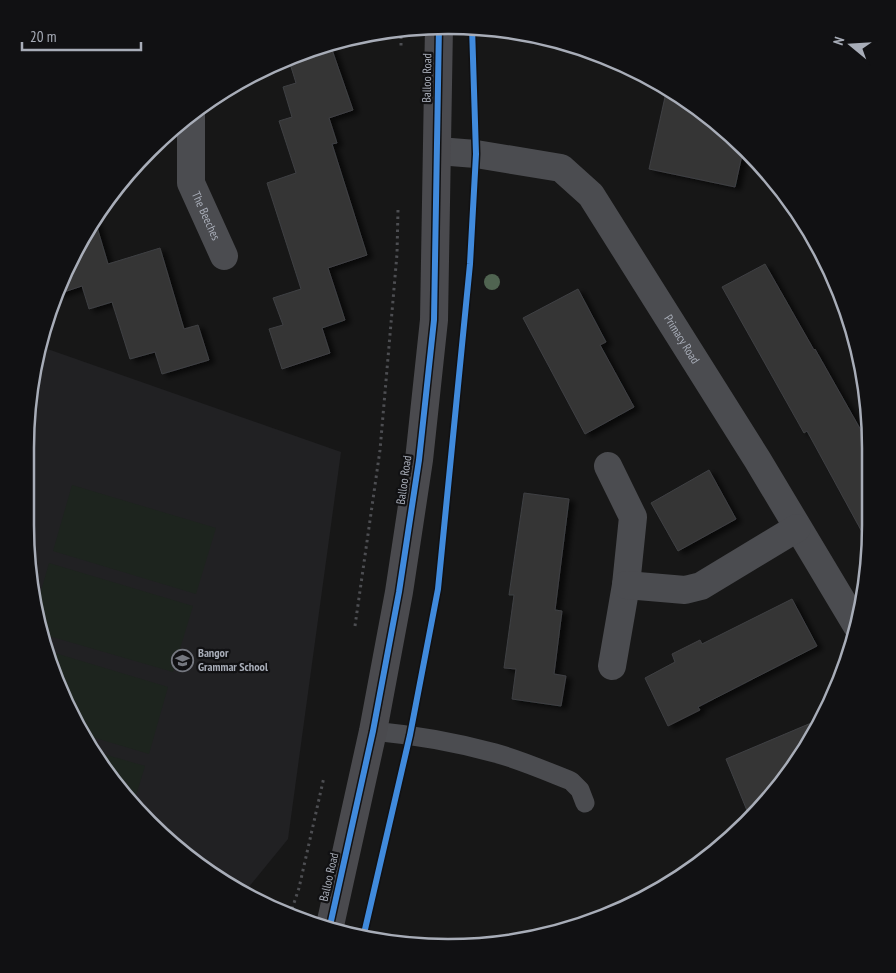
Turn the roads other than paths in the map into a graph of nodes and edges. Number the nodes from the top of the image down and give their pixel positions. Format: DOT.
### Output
graph roads {
  1 [pos="439,34"];
  2 [pos="191,123"];
  3 [pos="438,151"];
  4 [pos="224,256"];
  5 [pos="608,466"];
  6 [pos="797,528"];
  7 [pos="626,585"];
  8 [pos="851,617"];
  9 [pos="612,666"];
  10 [pos="374,731"];
  11 [pos="585,803"];
  12 [pos="331,922"];
  1 -- 3 [label="street, Balloo Road"];
  2 -- 4 [label="street, The Beeches"];
  3 -- 6 [label="street, Primacy Road"];
  3 -- 10 [label="street, Balloo Road"];
  5 -- 7 [label="street"];
  6 -- 7 [label="street"];
  6 -- 8 [label="street, Primacy Road"];
  7 -- 9 [label="street"];
  10 -- 11 [label="lane"];
  10 -- 12 [label="street, Balloo Road"];
}
